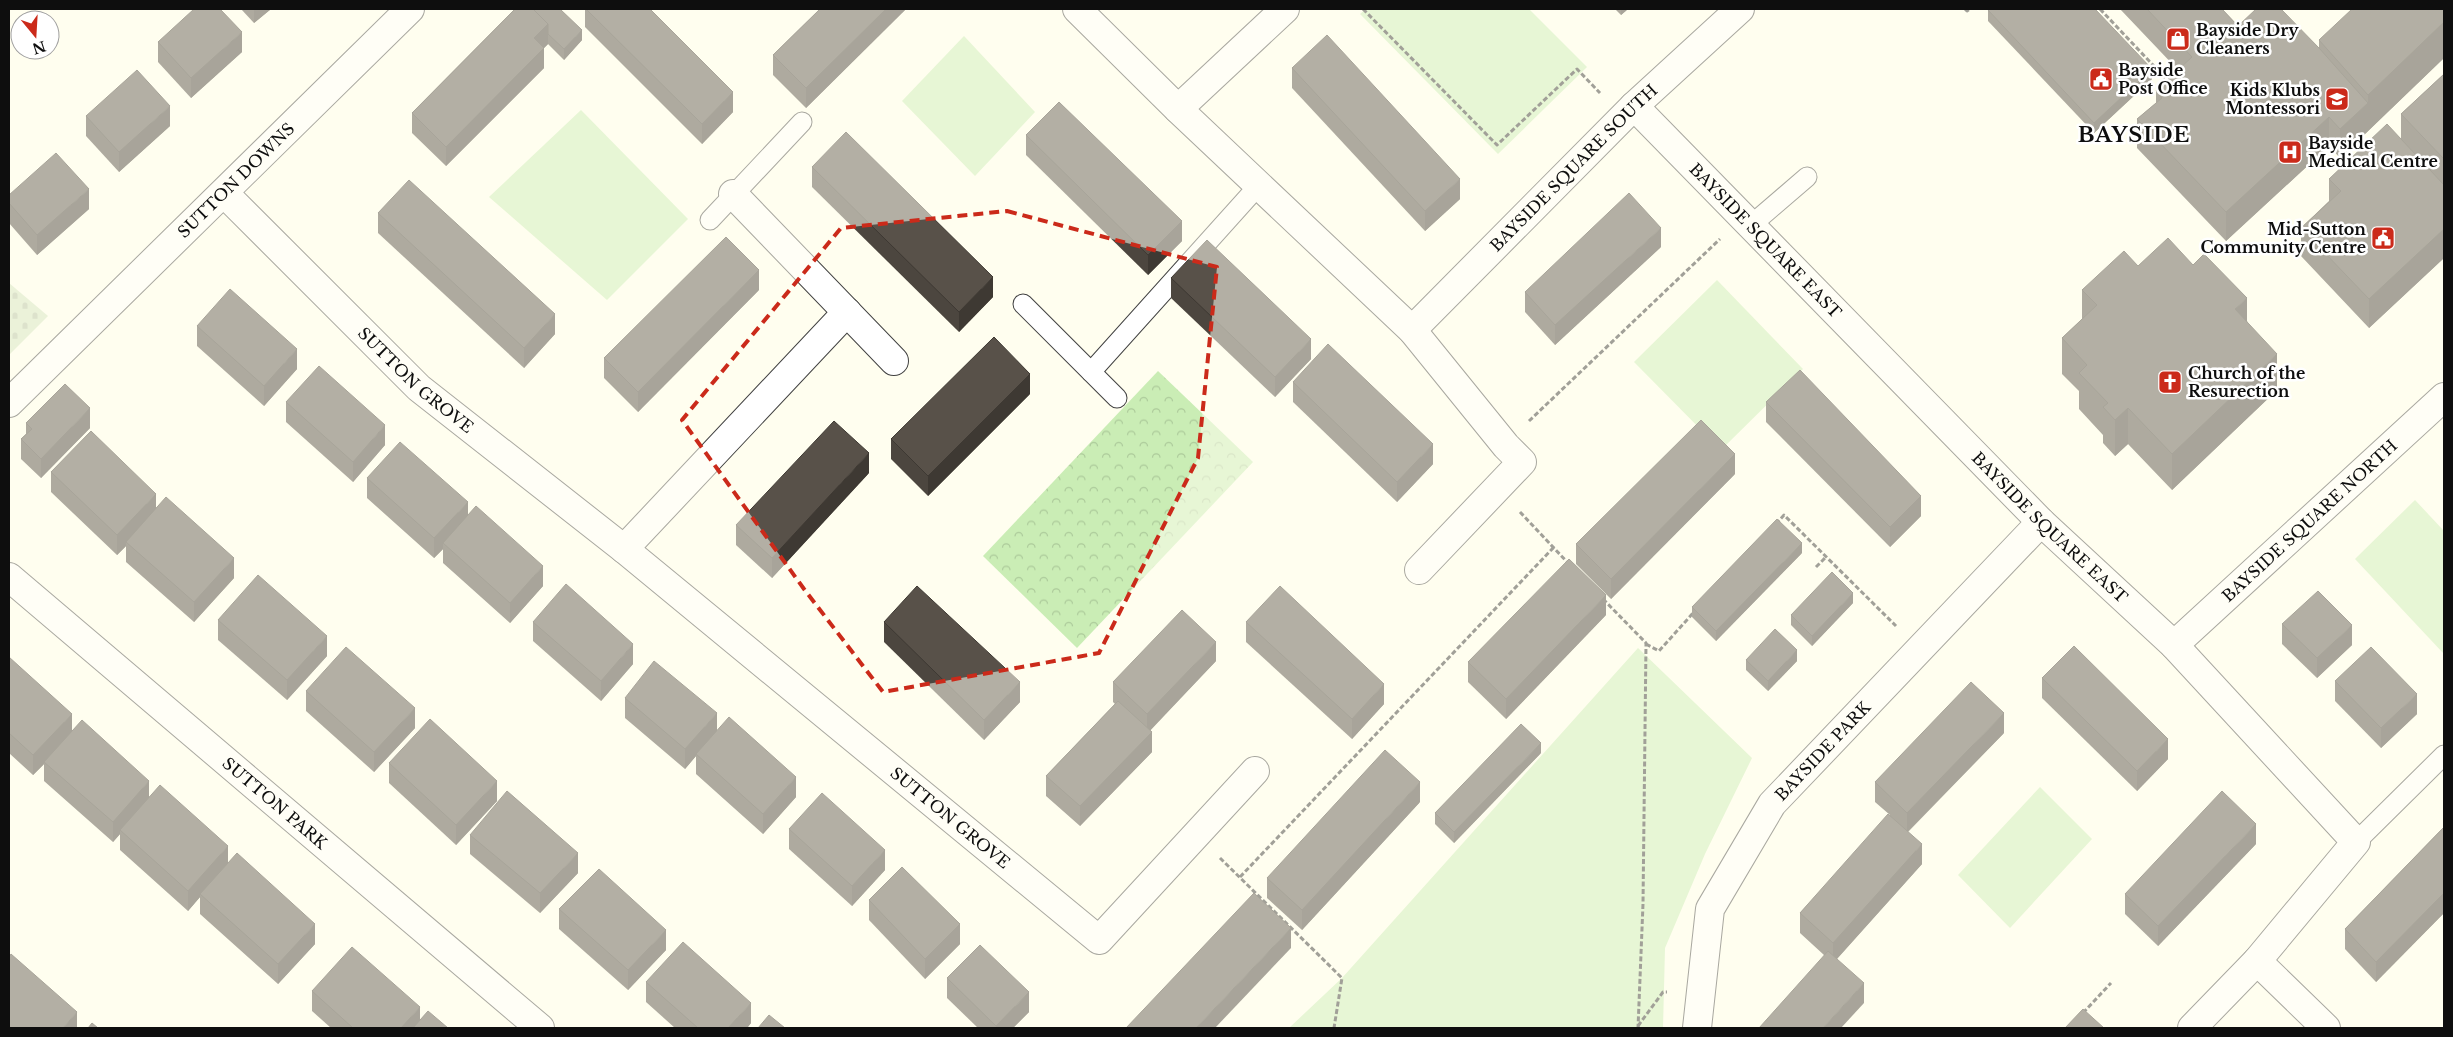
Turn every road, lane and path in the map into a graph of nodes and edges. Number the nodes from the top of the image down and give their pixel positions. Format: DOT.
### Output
graph roads {
  1 [pos="410,9"];
  2 [pos="1077,9"];
  3 [pos="1285,9"];
  4 [pos="1363,9"];
  5 [pos="1740,9"];
  6 [pos="1965,9"];
  7 [pos="1970,9"];
  8 [pos="2100,9"];
  9 [pos="2174,88"];
  10 [pos="1178,109"];
  11 [pos="1629,112"];
  12 [pos="802,122"];
  13 [pos="1807,176"];
  14 [pos="1259,186"];
  15 [pos="224,193"];
  16 [pos="733,194"];
  17 [pos="710,220"];
  18 [pos="1746,222"];
  19 [pos="1023,304"];
  20 [pos="847,312"];
  21 [pos="1412,330"];
  22 [pos="894,360"];
  23 [pos="1090,372"];
  24 [pos="2444,397"];
  25 [pos="1117,398"];
  26 [pos="9,403"];
  27 [pos="1506,446"];
  28 [pos="1518,510"];
  29 [pos="2041,522"];
  30 [pos="1771,530"];
  31 [pos="1554,547"];
  32 [pos="624,548"];
  33 [pos="1826,557"];
  34 [pos="1816,567"];
  35 [pos="1573,568"];
  36 [pos="1419,570"];
  37 [pos="9,577"];
  38 [pos="1600,595"];
  39 [pos="1698,608"];
  40 [pos="1646,644"];
  41 [pos="2174,645"];
  42 [pos="1920,650"];
  43 [pos="2444,755"];
  44 [pos="1255,770"];
  45 [pos="1190,839"];
  46 [pos="2356,842"];
  47 [pos="1240,877"];
  48 [pos="2257,961"];
  49 [pos="2111,983"];
  50 [pos="2081,1015"];
  51 [pos="540,1028"];
  52 [pos="1334,1028"];
  53 [pos="1638,1028"];
  54 [pos="1697,1028"];
  55 [pos="2192,1028"];
  56 [pos="2326,1028"];
  1 -- 15 [label="street, SUTTON DOWNS"];
  2 -- 10 [label="street"];
  3 -- 10 [label="street"];
  4 -- 11 [label="path"];
  5 -- 11 [label="street, BAYSIDE SQUARE SOUTH"];
  6 -- 7 [label="path"];
  8 -- 9 [label="path"];
  10 -- 14 [label="street"];
  11 -- 18 [label="street, BAYSIDE SQUARE EAST"];
  11 -- 21 [label="street, BAYSIDE SQUARE SOUTH"];
  12 -- 16 [label="lane"];
  13 -- 18 [label="lane"];
  14 -- 21 [label="street"];
  14 -- 23 [label="lane"];
  15 -- 26 [label="street, SUTTON DOWNS"];
  15 -- 32 [label="street, SUTTON GROVE"];
  16 -- 17 [label="lane"];
  16 -- 20 [label="street"];
  18 -- 27 [label="path"];
  18 -- 29 [label="street, BAYSIDE SQUARE EAST"];
  19 -- 23 [label="lane"];
  20 -- 22 [label="street"];
  20 -- 32 [label="street"];
  21 -- 27 [label="street"];
  23 -- 25 [label="lane"];
  24 -- 41 [label="street, BAYSIDE SQUARE NORTH"];
  27 -- 36 [label="street"];
  28 -- 31 [label="path"];
  29 -- 41 [label="street, BAYSIDE SQUARE EAST"];
  29 -- 42 [label="street, BAYSIDE PARK"];
  30 -- 33 [label="path"];
  31 -- 35 [label="path"];
  31 -- 47 [label="path"];
  32 -- 45 [label="street, SUTTON GROVE"];
  33 -- 34 [label="path"];
  33 -- 42 [label="path"];
  37 -- 51 [label="street, SUTTON PARK"];
  38 -- 40 [label="path"];
  39 -- 40 [label="path"];
  40 -- 53 [label="path"];
  41 -- 46 [label="street, BAYSIDE SQUARE EAST"];
  42 -- 54 [label="street, BAYSIDE PARK"];
  43 -- 46 [label="lane"];
  44 -- 45 [label="street, SUTTON GROVE"];
  45 -- 47 [label="path"];
  46 -- 48 [label="street"];
  47 -- 52 [label="path"];
  48 -- 55 [label="street"];
  48 -- 56 [label="street"];
  49 -- 50 [label="path"];
}
